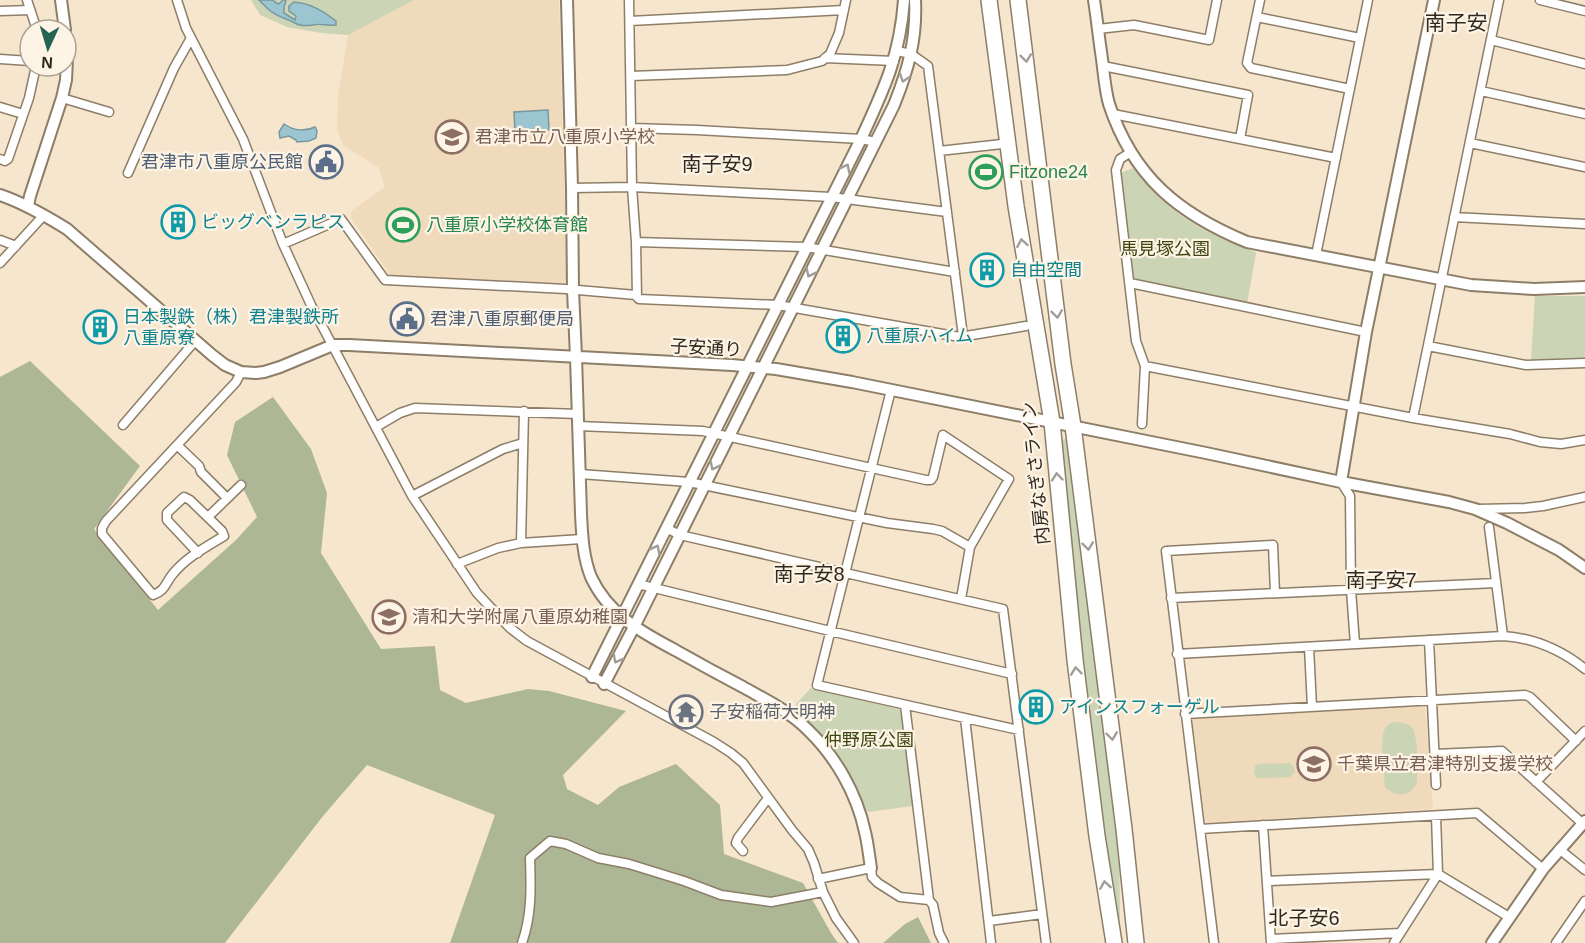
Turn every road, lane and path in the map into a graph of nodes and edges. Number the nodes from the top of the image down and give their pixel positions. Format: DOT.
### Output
graph roads {
  1 [pos="27,0"];
  2 [pos="61,0"];
  3 [pos="177,0"];
  4 [pos="567,0"];
  5 [pos="629,0"];
  6 [pos="846,0"];
  7 [pos="904,0"];
  8 [pos="915,0"];
  9 [pos="989,0"];
  10 [pos="1018,0"];
  11 [pos="1094,0"];
  12 [pos="1217,0"];
  13 [pos="1260,0"];
  14 [pos="1368,0"];
  15 [pos="1434,0"];
  16 [pos="1499,0"];
  17 [pos="1540,0"];
  18 [pos="30,10"];
  19 [pos="844,10"];
  20 [pos="0,11"];
  21 [pos="1585,11"];
  22 [pos="1257,17"];
  23 [pos="33,18"];
  24 [pos="63,18"];
  25 [pos="630,21"];
  26 [pos="1098,29"];
  27 [pos="191,38"];
  28 [pos="1360,38"];
  29 [pos="1491,40"];
  30 [pos="911,54"];
  31 [pos="895,56"];
  32 [pos="825,58"];
  33 [pos="0,59"];
  34 [pos="18,60"];
  35 [pos="1585,64"];
  36 [pos="1103,66"];
  37 [pos="631,76"];
  38 [pos="33,78"];
  39 [pos="66,78"];
  40 [pos="1350,89"];
  41 [pos="1480,91"];
  42 [pos="62,98"];
  43 [pos="0,107"];
  44 [pos="109,112"];
  45 [pos="23,114"];
  46 [pos="1113,114"];
  47 [pos="1585,114"];
  48 [pos="631,128"];
  49 [pos="861,139"];
  50 [pos="1240,139"];
  51 [pos="876,142"];
  52 [pos="1470,143"];
  53 [pos="1002,144"];
  54 [pos="939,151"];
  55 [pos="1131,152"];
  56 [pos="1336,158"];
  57 [pos="0,159"];
  58 [pos="1585,167"];
  59 [pos="128,173"];
  60 [pos="632,187"];
  61 [pos="572,188"];
  62 [pos="0,195"];
  63 [pos="831,196"];
  64 [pos="847,199"];
  65 [pos="28,207"];
  66 [pos="947,212"];
  67 [pos="44,215"];
  68 [pos="1455,217"];
  69 [pos="1585,224"];
  70 [pos="0,240"];
  71 [pos="636,242"];
  72 [pos="283,244"];
  73 [pos="16,246"];
  74 [pos="806,247"];
  75 [pos="822,249"];
  76 [pos="1316,255"];
  77 [pos="0,263"];
  78 [pos="1378,267"];
  79 [pos="955,272"];
  80 [pos="1441,279"];
  81 [pos="1130,283"];
  82 [pos="1585,287"];
  83 [pos="573,290"];
  84 [pos="636,295"];
  85 [pos="778,305"];
  86 [pos="793,308"];
  87 [pos="1026,326"];
  88 [pos="1366,332"];
  89 [pos="963,336"];
  90 [pos="195,341"];
  91 [pos="333,345"];
  92 [pos="1428,346"];
  93 [pos="576,357"];
  94 [pos="1585,363"];
  95 [pos="747,366"];
  96 [pos="1145,366"];
  97 [pos="763,368"];
  98 [pos="241,372"];
  99 [pos="891,390"];
  100 [pos="1354,406"];
  101 [pos="524,411"];
  102 [pos="578,414"];
  103 [pos="1413,418"];
  104 [pos="1052,422"];
  105 [pos="1142,424"];
  106 [pos="123,425"];
  107 [pos="578,426"];
  108 [pos="1073,426"];
  109 [pos="376,427"];
  110 [pos="714,433"];
  111 [pos="729,436"];
  112 [pos="1585,440"];
  113 [pos="523,443"];
  114 [pos="177,445"];
  115 [pos="871,467"];
  116 [pos="580,474"];
  117 [pos="689,482"];
  118 [pos="1341,482"];
  119 [pos="241,485"];
  120 [pos="704,486"];
  121 [pos="412,496"];
  122 [pos="1585,497"];
  123 [pos="227,498"];
  124 [pos="1475,509"];
  125 [pos="208,517"];
  126 [pos="859,518"];
  127 [pos="1489,527"];
  128 [pos="666,528"];
  129 [pos="680,535"];
  130 [pos="582,539"];
  131 [pos="521,543"];
  132 [pos="970,547"];
  133 [pos="198,553"];
  134 [pos="457,564"];
  135 [pos="1585,568"];
  136 [pos="845,573"];
  137 [pos="1496,583"];
  138 [pos="638,584"];
  139 [pos="653,588"];
  140 [pos="1352,590"];
  141 [pos="1275,593"];
  142 [pos="1171,598"];
  143 [pos="961,599"];
  144 [pos="622,617"];
  145 [pos="634,627"];
  146 [pos="830,631"];
  147 [pos="1503,636"];
  148 [pos="1429,640"];
  149 [pos="1355,644"];
  150 [pos="1309,647"];
  151 [pos="1177,654"];
  152 [pos="1585,669"];
  153 [pos="1012,674"];
  154 [pos="592,677"];
  155 [pos="604,684"];
  156 [pos="1432,701"];
  157 [pos="905,705"];
  158 [pos="1312,707"];
  159 [pos="1185,714"];
  160 [pos="964,718"];
  161 [pos="1019,730"];
  162 [pos="1585,731"];
  163 [pos="1576,741"];
  164 [pos="1435,754"];
  165 [pos="1536,782"];
  166 [pos="1436,785"];
  167 [pos="768,798"];
  168 [pos="1436,816"];
  169 [pos="1584,822"];
  170 [pos="1263,825"];
  171 [pos="1200,829"];
  172 [pos="1559,849"];
  173 [pos="742,851"];
  174 [pos="871,868"];
  175 [pos="1543,869"];
  176 [pos="1585,870"];
  177 [pos="1438,874"];
  178 [pos="819,879"];
  179 [pos="1267,881"];
  180 [pos="823,892"];
  181 [pos="929,900"];
  182 [pos="1585,901"];
  183 [pos="1042,914"];
  184 [pos="1509,917"];
  185 [pos="989,921"];
  186 [pos="1400,933"];
  187 [pos="1271,941"];
  188 [pos="522,943"];
  189 [pos="854,943"];
  190 [pos="944,943"];
  191 [pos="991,943"];
  192 [pos="1046,943"];
  193 [pos="1114,943"];
  194 [pos="1136,943"];
  195 [pos="1214,943"];
  196 [pos="1394,943"];
  197 [pos="1492,943"];
  198 [pos="1556,943"];
  1 -- 18 [label="street"];
  2 -- 24 [label="street"];
  3 -- 27 [label="street"];
  4 -- 61 [label="street"];
  5 -- 25 [label="street"];
  6 -- 19 [label="street"];
  7 -- 31 [label="street"];
  8 -- 30 [label="street"];
  104 -- 9 [label="highway, 内房なぎさライン, one-way"];
  10 -- 108 [label="highway, one-way"];
  11 -- 26 [label="street"];
  12 -- 26 [label="street"];
  13 -- 22 [label="street"];
  14 -- 28 [label="street"];
  15 -- 78 [label="street"];
  16 -- 29 [label="street"];
  17 -- 21 [label="street"];
  18 -- 20 [label="street"];
  18 -- 23 [label="street"];
  19 -- 25 [label="street"];
  19 -- 32 [label="street"];
  22 -- 28 [label="street"];
  22 -- 40 [label="street"];
  25 -- 37 [label="street"];
  26 -- 36 [label="street"];
  27 -- 59 [label="street"];
  27 -- 72 [label="street"];
  28 -- 40 [label="street"];
  29 -- 35 [label="street"];
  29 -- 41 [label="street"];
  30 -- 31 [label="street"];
  30 -- 51 [label="street, one-way"];
  30 -- 54 [label="street"];
  31 -- 32 [label="street"];
  31 -- 49 [label="street"];
  32 -- 37 [label="street"];
  33 -- 34 [label="street"];
  36 -- 46 [label="street"];
  36 -- 50 [label="street"];
  37 -- 48 [label="street"];
  38 -- 45 [label="street"];
  39 -- 42 [label="street"];
  40 -- 56 [label="street"];
  41 -- 47 [label="street"];
  41 -- 52 [label="street"];
  42 -- 44 [label="street"];
  42 -- 65 [label="street"];
  43 -- 45 [label="street"];
  45 -- 57 [label="street"];
  46 -- 50 [label="street"];
  46 -- 55 [label="street"];
  48 -- 49 [label="street"];
  48 -- 60 [label="street"];
  49 -- 51 [label="street"];
  63 -- 49 [label="street, one-way"];
  50 -- 56 [label="street"];
  51 -- 64 [label="street"];
  52 -- 58 [label="street"];
  52 -- 68 [label="street"];
  53 -- 54 [label="street"];
  54 -- 66 [label="street"];
  55 -- 76 [label="street"];
  55 -- 81 [label="street"];
  56 -- 76 [label="street"];
  60 -- 61 [label="street"];
  60 -- 63 [label="street"];
  60 -- 71 [label="street"];
  61 -- 83 [label="street"];
  62 -- 65 [label="street"];
  63 -- 64 [label="street"];
  63 -- 74 [label="street"];
  64 -- 66 [label="street"];
  64 -- 75 [label="street"];
  65 -- 67 [label="street"];
  66 -- 79 [label="street"];
  67 -- 73 [label="street"];
  67 -- 90 [label="street"];
  68 -- 69 [label="street"];
  68 -- 80 [label="street"];
  70 -- 73 [label="street"];
  71 -- 74 [label="street"];
  71 -- 84 [label="street"];
  72 -- 83 [label="street"];
  72 -- 91 [label="street"];
  73 -- 77 [label="street"];
  74 -- 75 [label="street"];
  74 -- 85 [label="street"];
  75 -- 79 [label="street"];
  75 -- 86 [label="street, one-way"];
  76 -- 78 [label="street"];
  78 -- 80 [label="street"];
  78 -- 88 [label="street"];
  79 -- 89 [label="street"];
  80 -- 82 [label="street"];
  80 -- 92 [label="street"];
  81 -- 88 [label="street"];
  81 -- 96 [label="street"];
  83 -- 84 [label="street"];
  83 -- 93 [label="street"];
  84 -- 85 [label="street"];
  85 -- 86 [label="street"];
  85 -- 95 [label="street"];
  86 -- 89 [label="street"];
  86 -- 97 [label="street"];
  87 -- 89 [label="street"];
  88 -- 100 [label="street"];
  90 -- 98 [label="street"];
  90 -- 106 [label="street"];
  91 -- 93 [label="street, 子安通り"];
  91 -- 98 [label="street"];
  91 -- 109 [label="street"];
  92 -- 94 [label="street"];
  92 -- 103 [label="street"];
  93 -- 95 [label="street, 子安通り"];
  93 -- 102 [label="street"];
  95 -- 97 [label="street, 子安通り"];
  95 -- 110 [label="street"];
  96 -- 100 [label="street"];
  96 -- 105 [label="street"];
  97 -- 99 [label="street, 子安通り"];
  97 -- 111 [label="street"];
  98 -- 114 [label="street"];
  99 -- 104 [label="street, 子安通り"];
  99 -- 115 [label="street"];
  100 -- 103 [label="street"];
  100 -- 118 [label="street"];
  101 -- 102 [label="street"];
  101 -- 109 [label="street"];
  101 -- 113 [label="street"];
  102 -- 107 [label="street"];
  103 -- 112 [label="street"];
  104 -- 108 [label="street, 子安通り"];
  193 -- 104 [label="highway, 内房なぎさライン, one-way"];
  107 -- 110 [label="street"];
  107 -- 116 [label="street"];
  108 -- 118 [label="street, 子安通り"];
  108 -- 194 [label="highway, one-way"];
  109 -- 121 [label="street"];
  110 -- 111 [label="street"];
  110 -- 117 [label="street"];
  111 -- 115 [label="street"];
  111 -- 120 [label="street, one-way"];
  113 -- 121 [label="street"];
  113 -- 131 [label="street"];
  114 -- 123 [label="street"];
  114 -- 133 [label="street"];
  115 -- 126 [label="street"];
  115 -- 132 [label="street"];
  116 -- 117 [label="street"];
  116 -- 130 [label="street"];
  117 -- 120 [label="street"];
  117 -- 128 [label="street"];
  118 -- 124 [label="street, 子安通り"];
  118 -- 140 [label="street"];
  119 -- 123 [label="street"];
  120 -- 126 [label="street"];
  120 -- 129 [label="street"];
  121 -- 134 [label="street"];
  122 -- 124 [label="street"];
  123 -- 125 [label="street"];
  124 -- 135 [label="street, 子安通り"];
  125 -- 133 [label="street"];
  125 -- 133 [label="street"];
  126 -- 132 [label="street"];
  126 -- 136 [label="street"];
  127 -- 137 [label="street"];
  128 -- 129 [label="street"];
  138 -- 128 [label="street, one-way"];
  129 -- 136 [label="street"];
  129 -- 139 [label="street"];
  130 -- 131 [label="street"];
  130 -- 144 [label="street"];
  131 -- 134 [label="street"];
  132 -- 143 [label="street"];
  134 -- 154 [label="street"];
  136 -- 143 [label="street"];
  136 -- 146 [label="street"];
  137 -- 140 [label="street"];
  137 -- 147 [label="street"];
  138 -- 139 [label="street"];
  138 -- 144 [label="street"];
  139 -- 145 [label="street"];
  139 -- 146 [label="street"];
  140 -- 141 [label="street"];
  140 -- 149 [label="street"];
  141 -- 142 [label="street"];
  141 -- 142 [label="street"];
  142 -- 151 [label="street"];
  143 -- 153 [label="street"];
  144 -- 145 [label="street"];
  144 -- 154 [label="street"];
  145 -- 155 [label="street, one-way"];
  145 -- 174 [label="street"];
  146 -- 153 [label="street"];
  146 -- 157 [label="street"];
  147 -- 148 [label="street"];
  147 -- 152 [label="street"];
  148 -- 149 [label="street"];
  148 -- 156 [label="street"];
  149 -- 150 [label="street"];
  150 -- 151 [label="street"];
  150 -- 158 [label="street"];
  151 -- 159 [label="street"];
  153 -- 161 [label="street"];
  154 -- 155 [label="street"];
  155 -- 167 [label="street"];
  156 -- 158 [label="street"];
  156 -- 163 [label="street"];
  156 -- 164 [label="street"];
  157 -- 160 [label="street"];
  157 -- 181 [label="street"];
  158 -- 159 [label="street"];
  159 -- 171 [label="street"];
  160 -- 161 [label="street"];
  160 -- 185 [label="street"];
  161 -- 183 [label="street"];
  162 -- 163 [label="street"];
  163 -- 165 [label="street"];
  164 -- 165 [label="street"];
  164 -- 166 [label="street"];
  165 -- 169 [label="street"];
  167 -- 173 [label="street"];
  167 -- 178 [label="street"];
  168 -- 170 [label="street"];
  168 -- 175 [label="street"];
  168 -- 177 [label="street"];
  169 -- 172 [label="street"];
  170 -- 171 [label="street"];
  170 -- 179 [label="street"];
  171 -- 195 [label="street"];
  172 -- 175 [label="street"];
  172 -- 176 [label="street"];
  174 -- 178 [label="street"];
  174 -- 181 [label="street"];
  175 -- 184 [label="street"];
  177 -- 179 [label="street"];
  177 -- 184 [label="street"];
  177 -- 186 [label="street"];
  178 -- 180 [label="street"];
  179 -- 187 [label="street"];
  180 -- 188 [label="street"];
  180 -- 189 [label="street"];
  181 -- 190 [label="street"];
  182 -- 198 [label="street"];
  183 -- 185 [label="street"];
  183 -- 192 [label="street"];
  184 -- 197 [label="street"];
  185 -- 191 [label="street"];
  186 -- 187 [label="street"];
  186 -- 196 [label="street"];
}
